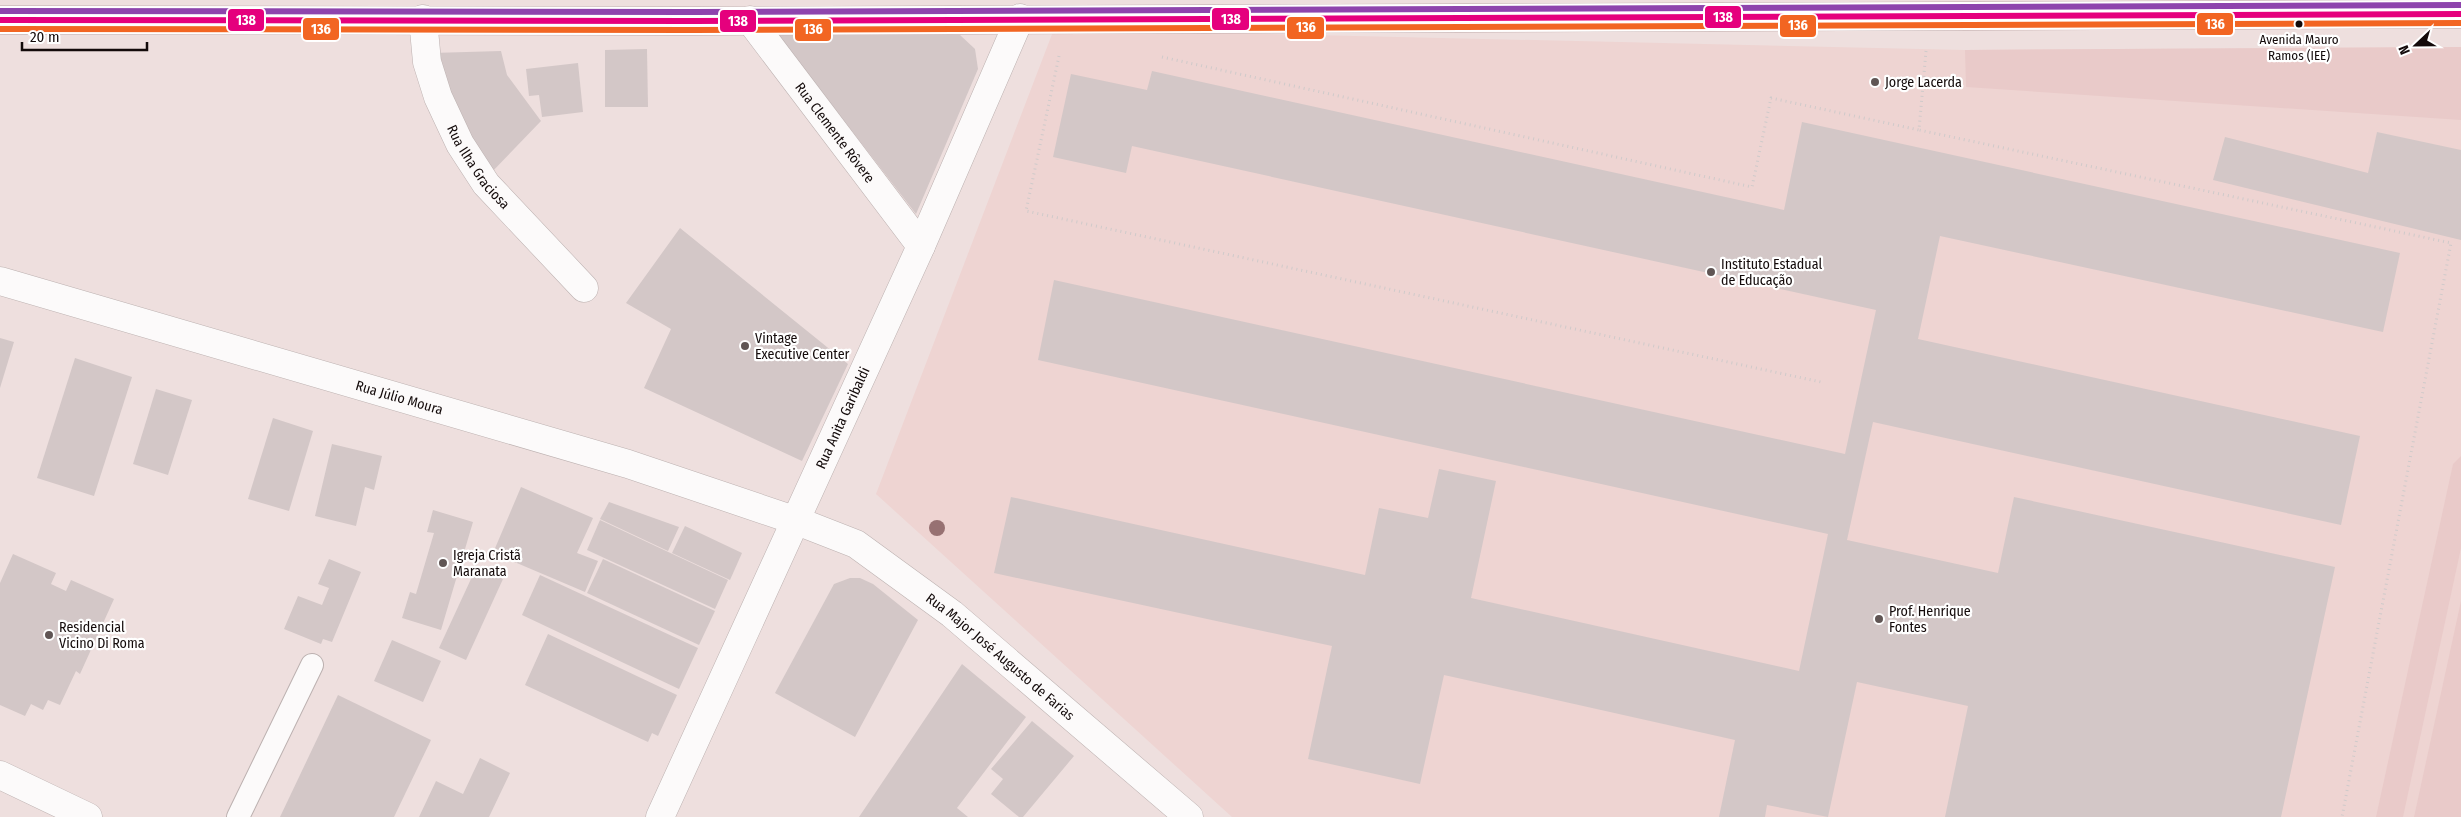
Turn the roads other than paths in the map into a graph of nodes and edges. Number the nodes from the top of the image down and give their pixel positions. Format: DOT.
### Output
graph roads {
  1 [pos="1021,9"];
  2 [pos="2461,14"];
  3 [pos="423,19"];
  4 [pos="0,20"];
  5 [pos="750,20"];
  6 [pos="921,246"];
  7 [pos="0,281"];
  8 [pos="584,288"];
  9 [pos="797,520"];
  10 [pos="312,664"];
  11 [pos="0,775"];
  12 [pos="88,817"];
  13 [pos="238,817"];
  14 [pos="660,817"];
  15 [pos="1189,817"];
  1 -- 2 [label="main road"];
  1 -- 5 [label="main road"];
  1 -- 6 [label="street, Rua Anita Garibaldi"];
  3 -- 4 [label="main road"];
  3 -- 5 [label="main road"];
  3 -- 8 [label="street, Rua Ilha Graciosa"];
  5 -- 6 [label="street, Rua Clemente Rôvere"];
  6 -- 9 [label="street, Rua Anita Garibaldi"];
  7 -- 9 [label="street, Rua Júlio Moura"];
  9 -- 14 [label="street, Rua Anita Garibaldi"];
  9 -- 15 [label="street, Rua Major José Augusto de Farias"];
  10 -- 13 [label="lane"];
  11 -- 12 [label="street"];
}
